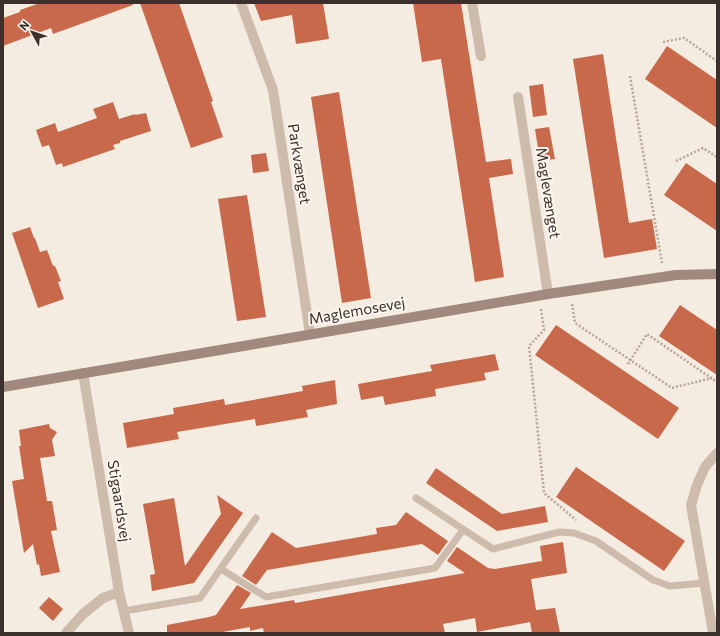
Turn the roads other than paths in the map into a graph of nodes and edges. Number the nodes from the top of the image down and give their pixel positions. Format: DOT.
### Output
graph roads {
  1 [pos="241,3"];
  2 [pos="472,3"];
  3 [pos="481,56"];
  4 [pos="518,97"];
  5 [pos="717,274"];
  6 [pos="544,294"];
  7 [pos="310,334"];
  8 [pos="83,374"];
  9 [pos="3,388"];
  10 [pos="717,453"];
  11 [pos="416,498"];
  12 [pos="256,518"];
  13 [pos="463,530"];
  14 [pos="221,568"];
  15 [pos="704,583"];
  16 [pos="119,592"];
  17 [pos="124,610"];
  18 [pos="66,633"];
  19 [pos="129,633"];
  20 [pos="713,633"];
  1 -- 7 [label="street, Parkvænget"];
  2 -- 3 [label="street"];
  4 -- 6 [label="street, Maglevænget"];
  5 -- 6 [label="street, Maglemosevej"];
  6 -- 7 [label="street, Maglemosevej"];
  7 -- 8 [label="street, Maglemosevej"];
  8 -- 9 [label="street, Maglemosevej"];
  8 -- 16 [label="street, Stigaardsvej"];
  10 -- 15 [label="street"];
  11 -- 13 [label="lane"];
  12 -- 14 [label="lane"];
  13 -- 14 [label="lane"];
  13 -- 15 [label="lane"];
  14 -- 17 [label="lane"];
  15 -- 20 [label="street"];
  16 -- 17 [label="street, Stigaardsvej"];
  16 -- 18 [label="street"];
  17 -- 19 [label="street, Stigaardsvej"];
}
